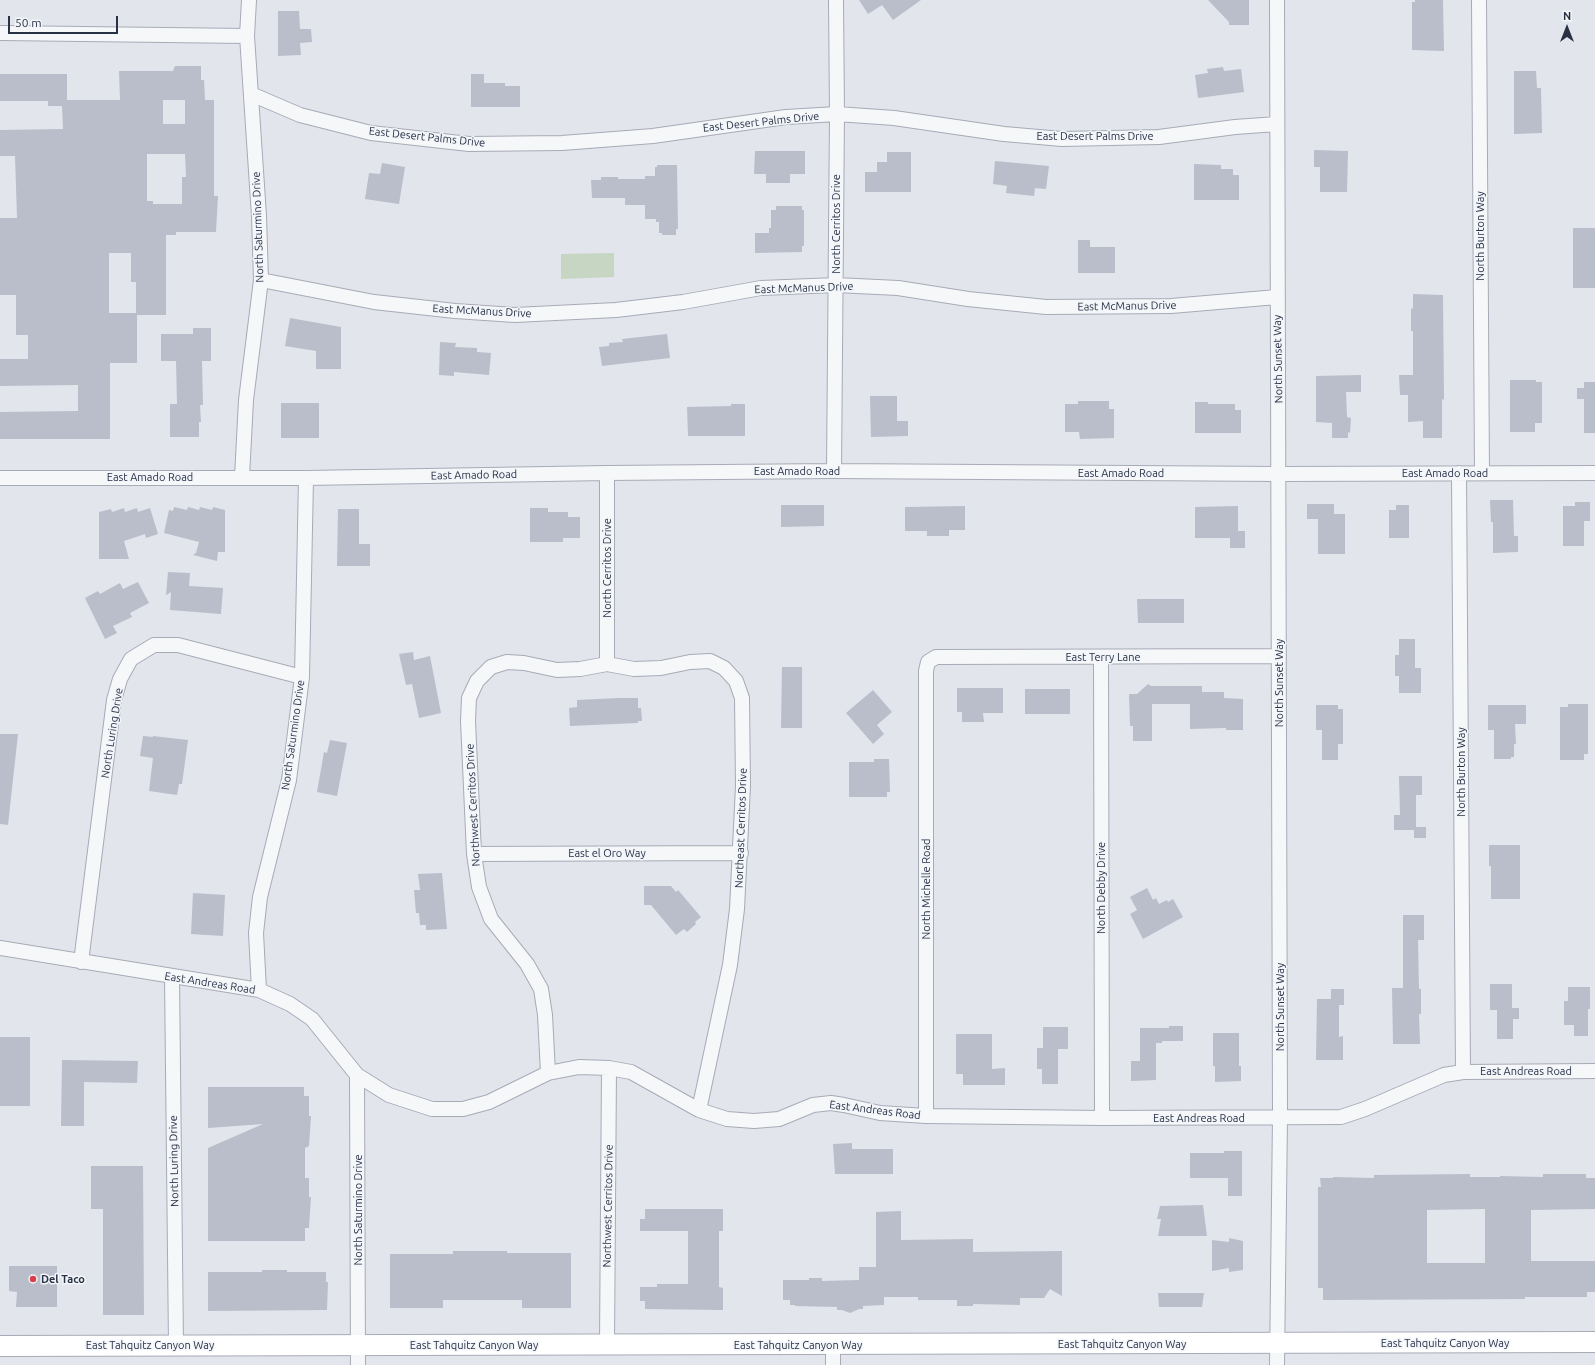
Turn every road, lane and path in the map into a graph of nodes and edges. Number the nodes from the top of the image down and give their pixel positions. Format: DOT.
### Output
graph roads {
  1 [pos="250,0"];
  2 [pos="836,0"];
  3 [pos="1277,0"];
  4 [pos="1479,0"];
  5 [pos="0,34"];
  6 [pos="247,36"];
  7 [pos="251,94"];
  8 [pos="837,114"];
  9 [pos="1277,124"];
  10 [pos="262,280"];
  11 [pos="836,285"];
  12 [pos="1277,297"];
  13 [pos="834,471"];
  14 [pos="607,473"];
  15 [pos="1459,473"];
  16 [pos="1482,473"];
  17 [pos="1595,473"];
  18 [pos="1279,474"];
  19 [pos="242,477"];
  20 [pos="0,478"];
  21 [pos="306,478"];
  22 [pos="1279,656"];
  23 [pos="1101,657"];
  24 [pos="928,662"];
  25 [pos="607,664"];
  26 [pos="302,677"];
  27 [pos="741,853"];
  28 [pos="474,854"];
  29 [pos="0,948"];
  30 [pos="81,962"];
  31 [pos="172,977"];
  32 [pos="259,990"];
  33 [pos="609,1068"];
  34 [pos="1595,1071"];
  35 [pos="1463,1072"];
  36 [pos="548,1073"];
  37 [pos="358,1075"];
  38 [pos="699,1110"];
  39 [pos="926,1116"];
  40 [pos="1102,1118"];
  41 [pos="1280,1118"];
  42 [pos="1595,1342"];
  43 [pos="833,1344"];
  44 [pos="1278,1344"];
  45 [pos="358,1345"];
  46 [pos="607,1345"];
  47 [pos="0,1346"];
  48 [pos="176,1346"];
  49 [pos="358,1365"];
  50 [pos="833,1365"];
  51 [pos="1277,1365"];
  1 -- 6 [label="street, North Saturmino Drive"];
  2 -- 8 [label="street, North Cerritos Drive"];
  3 -- 9 [label="street, North Sunset Way"];
  4 -- 16 [label="street, North Burton Way"];
  5 -- 6 [label="street"];
  6 -- 7 [label="street, North Saturmino Drive"];
  7 -- 8 [label="street, East Desert Palms Drive"];
  7 -- 10 [label="street, North Saturmino Drive"];
  8 -- 9 [label="street, East Desert Palms Drive"];
  8 -- 11 [label="street, North Cerritos Drive"];
  9 -- 12 [label="street, North Sunset Way"];
  10 -- 11 [label="street, East McManus Drive"];
  10 -- 19 [label="street, North Saturmino Drive"];
  11 -- 12 [label="street, East McManus Drive"];
  11 -- 13 [label="street, North Cerritos Drive"];
  12 -- 18 [label="street, North Sunset Way"];
  13 -- 14 [label="street, East Amado Road"];
  13 -- 18 [label="street, East Amado Road"];
  14 -- 21 [label="street, East Amado Road"];
  14 -- 25 [label="street, North Cerritos Drive"];
  15 -- 16 [label="street, East Amado Road"];
  15 -- 18 [label="street, East Amado Road"];
  15 -- 35 [label="street, North Burton Way"];
  16 -- 17 [label="street, East Amado Road"];
  18 -- 22 [label="street, North Sunset Way"];
  19 -- 20 [label="street, East Amado Road"];
  19 -- 21 [label="street, East Amado Road"];
  21 -- 26 [label="street, North Saturmino Drive"];
  22 -- 23 [label="street, East Terry Lane"];
  22 -- 41 [label="street, North Sunset Way"];
  23 -- 24 [label="street, East Terry Lane"];
  23 -- 40 [label="street, North Debby Drive"];
  24 -- 39 [label="street, North Michelle Road"];
  25 -- 27 [label="street, Northeast Cerritos Drive"];
  25 -- 28 [label="street, Northwest Cerritos Drive"];
  26 -- 30 [label="street, North Luring Drive"];
  26 -- 32 [label="street, North Saturmino Drive"];
  27 -- 28 [label="street, East el Oro Way"];
  27 -- 38 [label="street, Northeast Cerritos Drive"];
  28 -- 36 [label="street, Northwest Cerritos Drive"];
  29 -- 30 [label="street, East Andreas Road"];
  30 -- 31 [label="street, East Andreas Road"];
  31 -- 32 [label="street, East Andreas Road"];
  31 -- 48 [label="street, North Luring Drive"];
  32 -- 37 [label="street, East Andreas Road"];
  33 -- 36 [label="street, East Andreas Road"];
  33 -- 38 [label="street, East Andreas Road"];
  33 -- 46 [label="street, Northwest Cerritos Drive"];
  34 -- 35 [label="street, East Andreas Road"];
  35 -- 41 [label="street, East Andreas Road"];
  36 -- 37 [label="street, East Andreas Road"];
  37 -- 45 [label="street, North Saturmino Drive"];
  38 -- 39 [label="street, East Andreas Road"];
  39 -- 40 [label="street, East Andreas Road"];
  40 -- 41 [label="street, East Andreas Road"];
  41 -- 44 [label="street, North Sunset Way"];
  42 -- 44 [label="main road, East Tahquitz Canyon Way"];
  43 -- 44 [label="main road, East Tahquitz Canyon Way"];
  43 -- 46 [label="main road, East Tahquitz Canyon Way"];
  43 -- 50 [label="street"];
  44 -- 51 [label="street, North Sunset Way"];
  45 -- 46 [label="main road, East Tahquitz Canyon Way"];
  45 -- 48 [label="main road, East Tahquitz Canyon Way"];
  45 -- 49 [label="street, North Saturmino Drive"];
  47 -- 48 [label="main road, East Tahquitz Canyon Way"];
}
